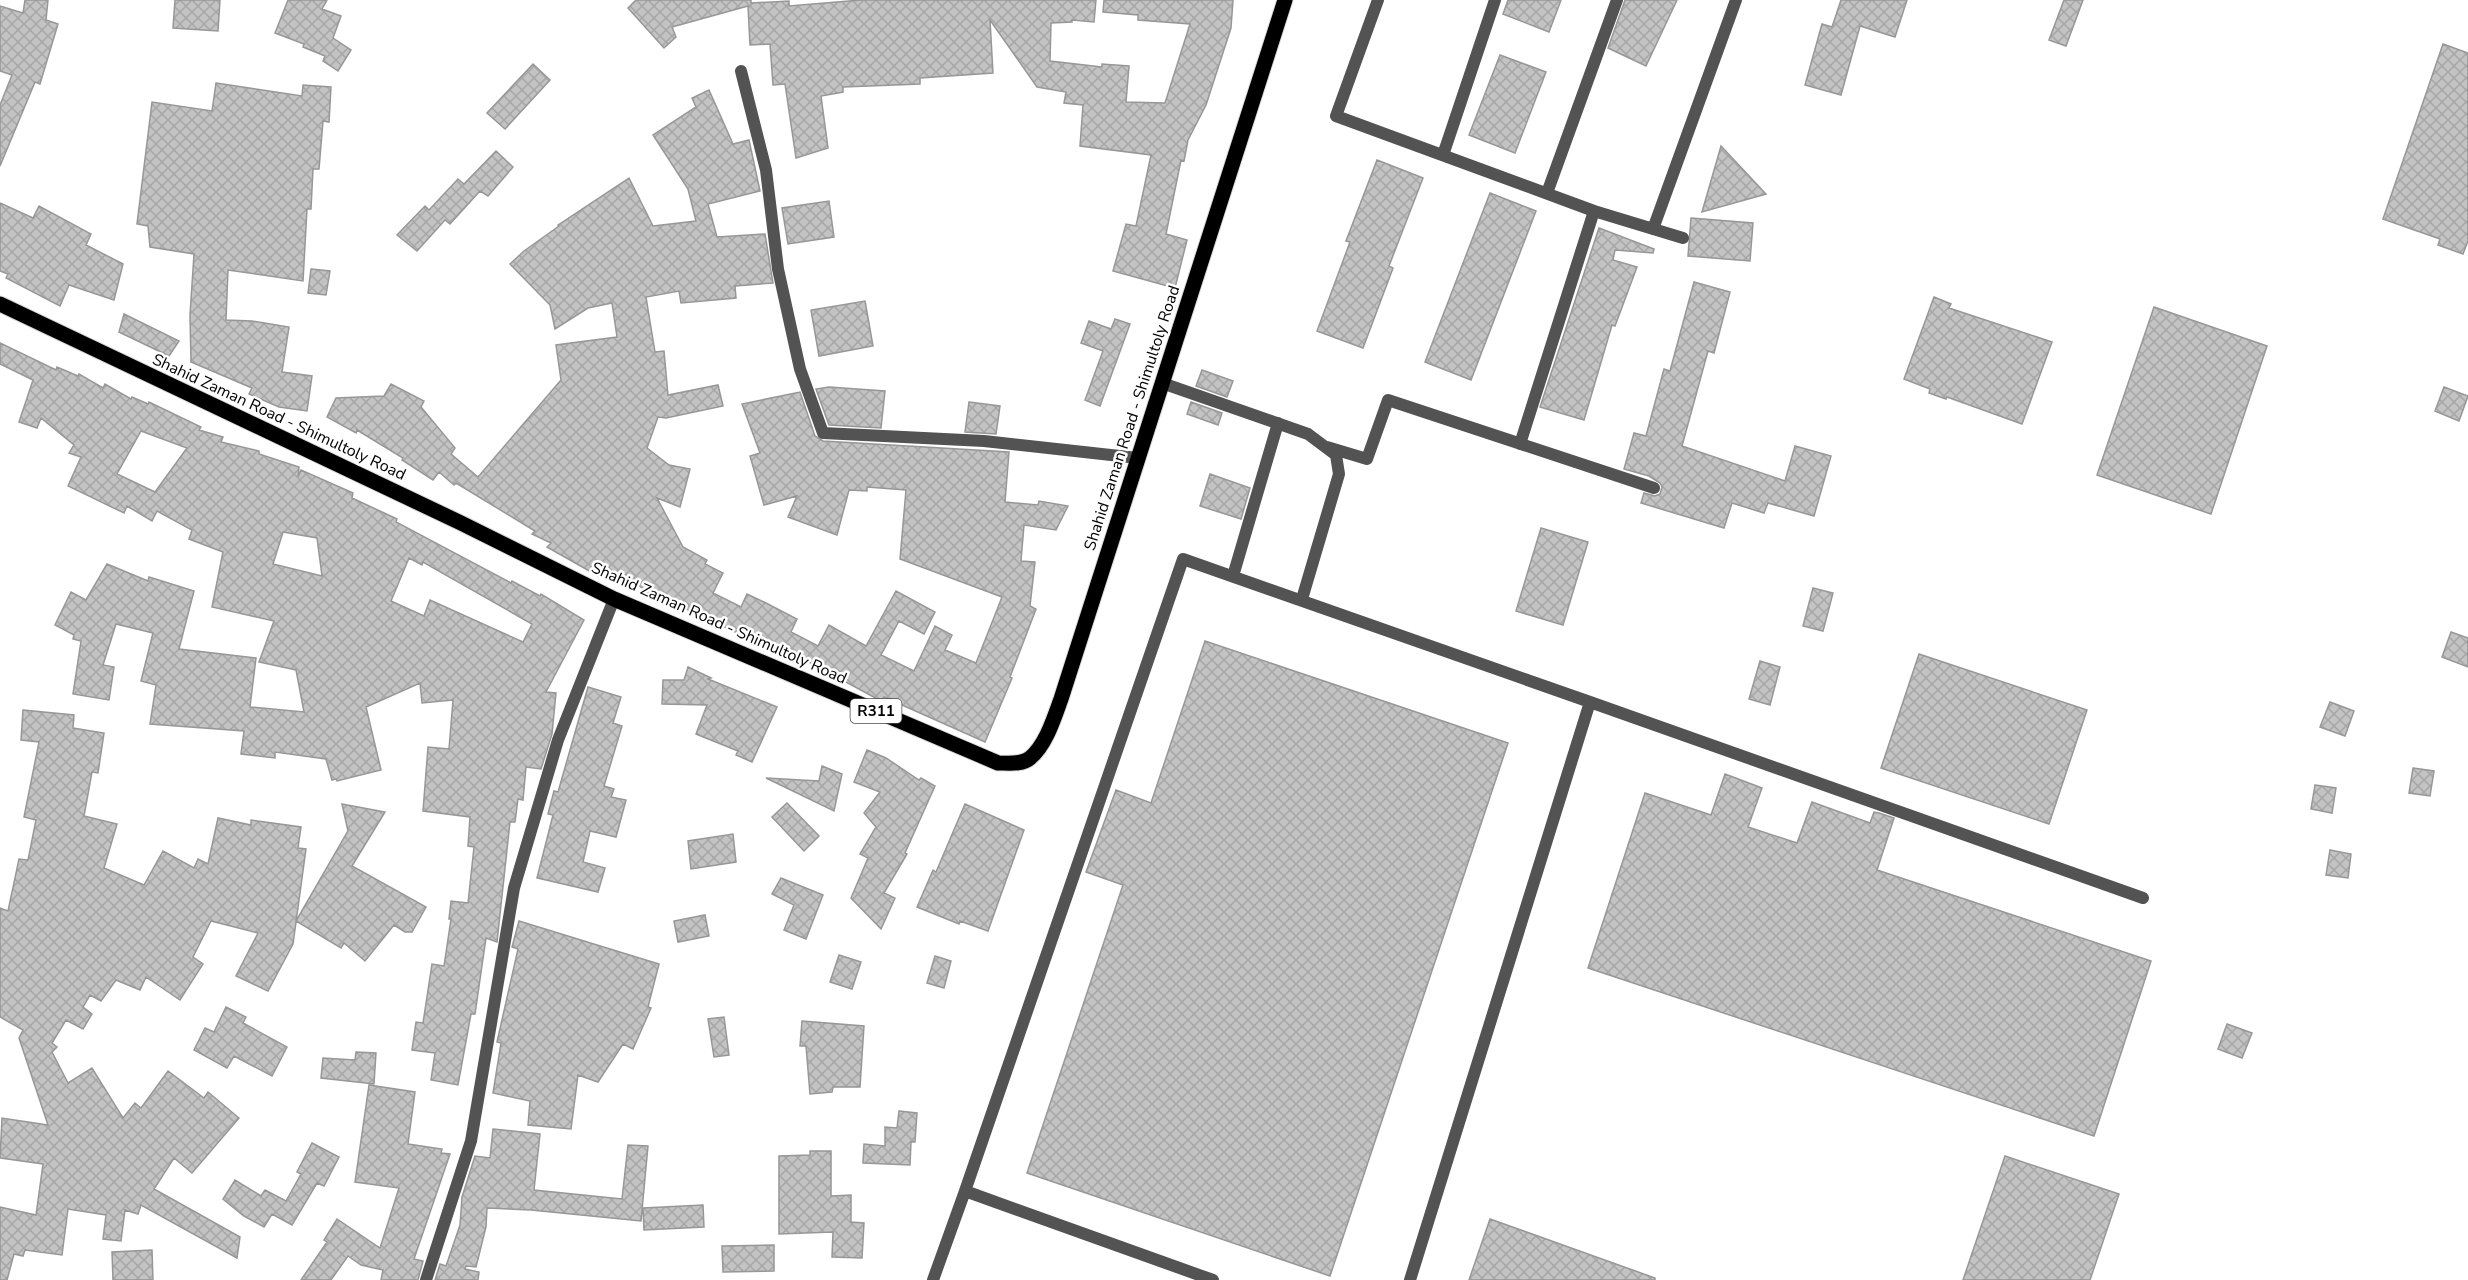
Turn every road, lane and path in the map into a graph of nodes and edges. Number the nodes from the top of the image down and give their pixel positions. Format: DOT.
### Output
graph roads {
  1 [pos="1285,0"];
  2 [pos="1378,0"];
  3 [pos="1495,0"];
  4 [pos="1617,0"];
  5 [pos="1736,0"];
  6 [pos="741,71"];
  7 [pos="1443,155"];
  8 [pos="1547,194"];
  9 [pos="1594,211"];
  10 [pos="1653,229"];
  11 [pos="1683,238"];
  12 [pos="0,304"];
  13 [pos="1162,383"];
  14 [pos="1278,423"];
  15 [pos="1520,444"];
  16 [pos="1328,447"];
  17 [pos="1138,458"];
  18 [pos="1654,488"];
  19 [pos="1233,576"];
  20 [pos="614,599"];
  21 [pos="1302,600"];
  22 [pos="1590,702"];
  23 [pos="2143,898"];
  24 [pos="965,1191"];
  25 [pos="426,1280"];
  26 [pos="933,1280"];
  27 [pos="1213,1280"];
  28 [pos="1410,1280"];
  1 -- 13 [label="main road, Shahid Zaman Road - Shimultoly Road / R311"];
  2 -- 7 [label="street"];
  3 -- 7 [label="street"];
  4 -- 8 [label="street"];
  5 -- 10 [label="street"];
  6 -- 17 [label="street"];
  7 -- 8 [label="street"];
  8 -- 9 [label="street"];
  9 -- 10 [label="street"];
  9 -- 15 [label="street"];
  10 -- 11 [label="street"];
  12 -- 20 [label="main road, Shahid Zaman Road - Shimultoly Road / R311"];
  13 -- 14 [label="street"];
  13 -- 17 [label="main road, Shahid Zaman Road - Shimultoly Road / R311"];
  14 -- 16 [label="street"];
  14 -- 19 [label="street"];
  15 -- 16 [label="street"];
  15 -- 18 [label="street"];
  16 -- 21 [label="street"];
  17 -- 20 [label="main road, Shahid Zaman Road - Shimultoly Road / R311"];
  19 -- 21 [label="street"];
  19 -- 24 [label="street"];
  20 -- 25 [label="street"];
  21 -- 22 [label="street"];
  22 -- 23 [label="street"];
  22 -- 28 [label="street"];
  24 -- 26 [label="street"];
  24 -- 27 [label="street"];
}
